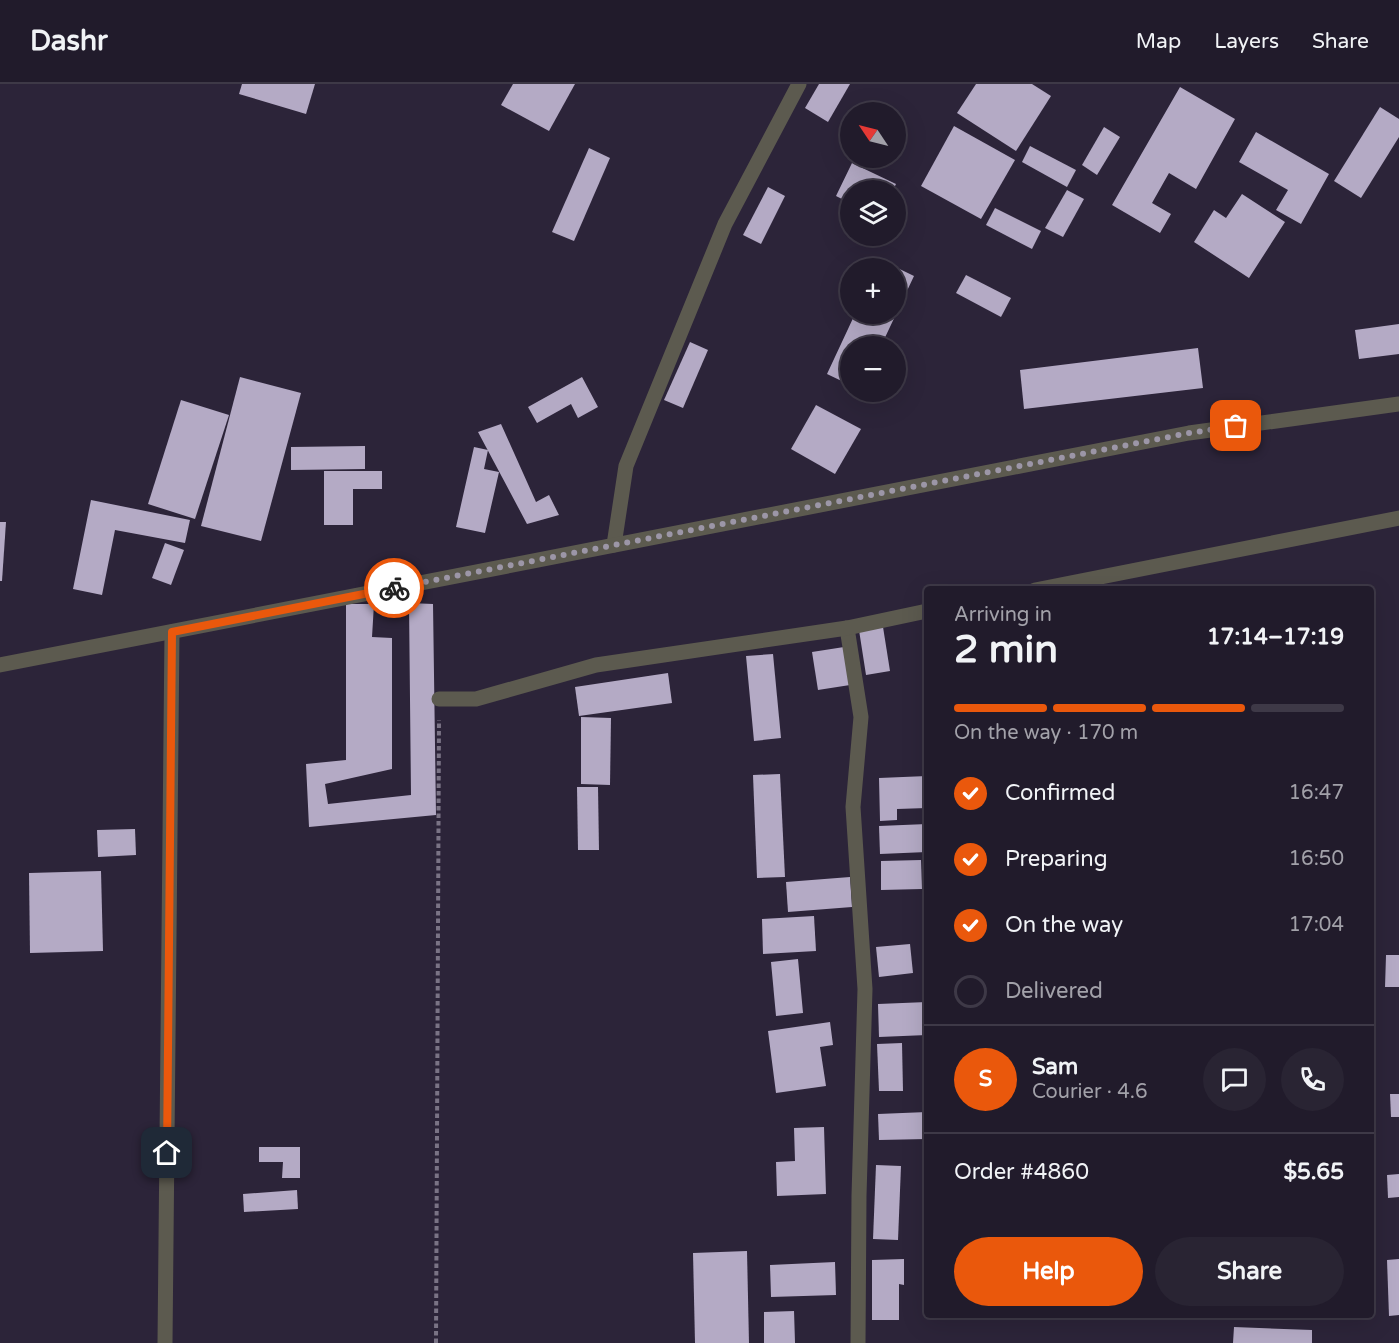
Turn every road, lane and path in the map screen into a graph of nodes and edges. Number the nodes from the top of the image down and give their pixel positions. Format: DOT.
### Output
graph roads {
  1 [pos="799,84"];
  2 [pos="1399,404"];
  3 [pos="1399,518"];
  4 [pos="614,545"];
  5 [pos="1055,586"];
  6 [pos="924,612"];
  7 [pos="847,628"];
  8 [pos="172,632"];
  9 [pos="0,665"];
  10 [pos="439,699"];
  11 [pos="165,1343"];
  12 [pos="436,1343"];
  13 [pos="858,1343"];
  1 -- 4 [label="street"];
  2 -- 4 [label="street"];
  3 -- 5 [label="street"];
  4 -- 8 [label="street"];
  6 -- 7 [label="street"];
  7 -- 10 [label="street"];
  7 -- 13 [label="street"];
  8 -- 9 [label="street"];
  8 -- 11 [label="street"];
  10 -- 12 [label="path"];
}
